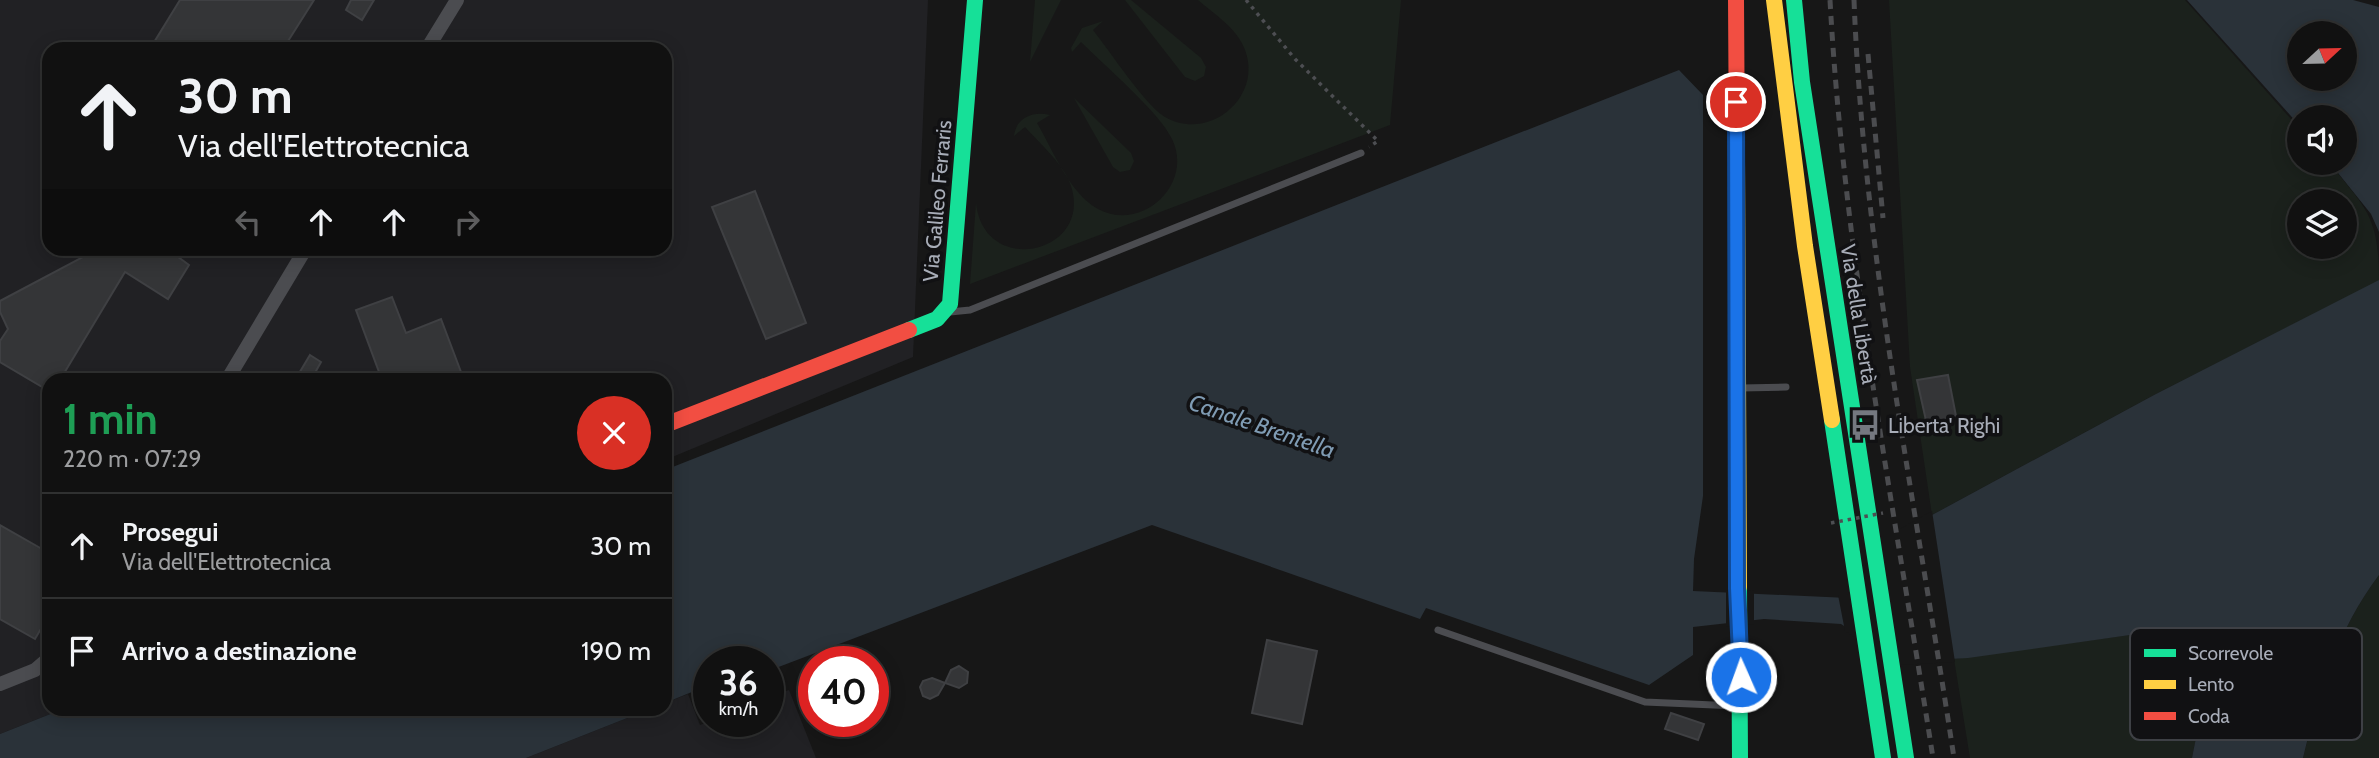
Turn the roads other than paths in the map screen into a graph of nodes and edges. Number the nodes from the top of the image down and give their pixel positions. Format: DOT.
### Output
graph roads {
  1 [pos="457,0"];
  2 [pos="975,0"];
  3 [pos="1736,0"];
  4 [pos="1774,0"];
  5 [pos="1794,0"];
  6 [pos="431,42"];
  7 [pos="1361,153"];
  8 [pos="301,256"];
  9 [pos="946,312"];
  10 [pos="231,373"];
  11 [pos="1786,387"];
  12 [pos="1738,388"];
  13 [pos="672,422"];
  14 [pos="1438,630"];
  15 [pos="42,664"];
  16 [pos="0,684"];
  17 [pos="1741,706"];
  18 [pos="1740,758"];
  19 [pos="1883,758"];
  20 [pos="1907,758"];
  1 -- 6 [label="street"];
  2 -- 9 [label="main road, Via Galileo Ferraris"];
  3 -- 12 [label="main road"];
  4 -- 19 [label="main road, Via della Libertà"];
  5 -- 20 [label="main road, Via della Libertà"];
  7 -- 9 [label="lane"];
  8 -- 10 [label="street"];
  9 -- 13 [label="main road, Via Galileo Ferraris"];
  11 -- 12 [label="lane"];
  12 -- 17 [label="main road"];
  14 -- 17 [label="lane"];
  15 -- 16 [label="street"];
  17 -- 18 [label="main road"];
}
